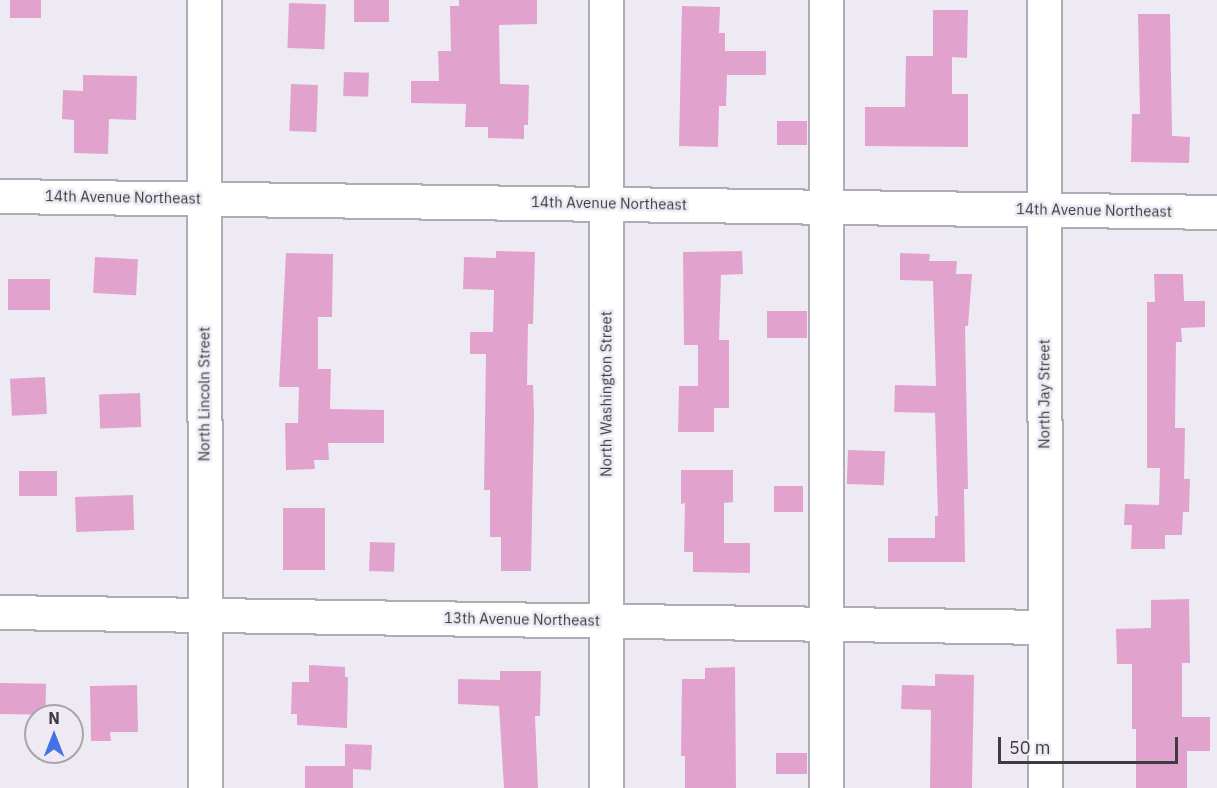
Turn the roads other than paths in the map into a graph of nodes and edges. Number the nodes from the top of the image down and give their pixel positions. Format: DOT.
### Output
graph roads {
  1 [pos="204,0"];
  2 [pos="606,0"];
  3 [pos="826,0"];
  4 [pos="1044,0"];
  5 [pos="0,196"];
  6 [pos="204,198"];
  7 [pos="605,202"];
  8 [pos="826,207"];
  9 [pos="1043,208"];
  10 [pos="1217,212"];
  11 [pos="0,612"];
  12 [pos="205,613"];
  13 [pos="606,621"];
  14 [pos="826,623"];
  15 [pos="1044,627"];
  16 [pos="205,788"];
  17 [pos="606,788"];
  18 [pos="826,788"];
  19 [pos="1045,788"];
  1 -- 6 [label="street, North Lincoln Street"];
  2 -- 7 [label="street, North Washington Street"];
  3 -- 8 [label="street"];
  4 -- 9 [label="street, North Jay Street"];
  5 -- 6 [label="street, 14th Avenue Northeast"];
  6 -- 7 [label="street, 14th Avenue Northeast"];
  6 -- 12 [label="street, North Lincoln Street"];
  7 -- 8 [label="street, 14th Avenue Northeast"];
  7 -- 13 [label="street, North Washington Street"];
  8 -- 9 [label="street, 14th Avenue Northeast"];
  8 -- 14 [label="street"];
  9 -- 10 [label="street, 14th Avenue Northeast"];
  9 -- 15 [label="street, North Jay Street"];
  11 -- 12 [label="street, 13th Avenue Northeast"];
  12 -- 13 [label="street, 13th Avenue Northeast"];
  12 -- 16 [label="street, North Lincoln Street"];
  13 -- 14 [label="street, 13th Avenue Northeast"];
  13 -- 17 [label="street, North Washington Street"];
  14 -- 15 [label="street, 13th Avenue Northeast"];
  14 -- 18 [label="street"];
  15 -- 19 [label="street, North Jay Street"];
}
